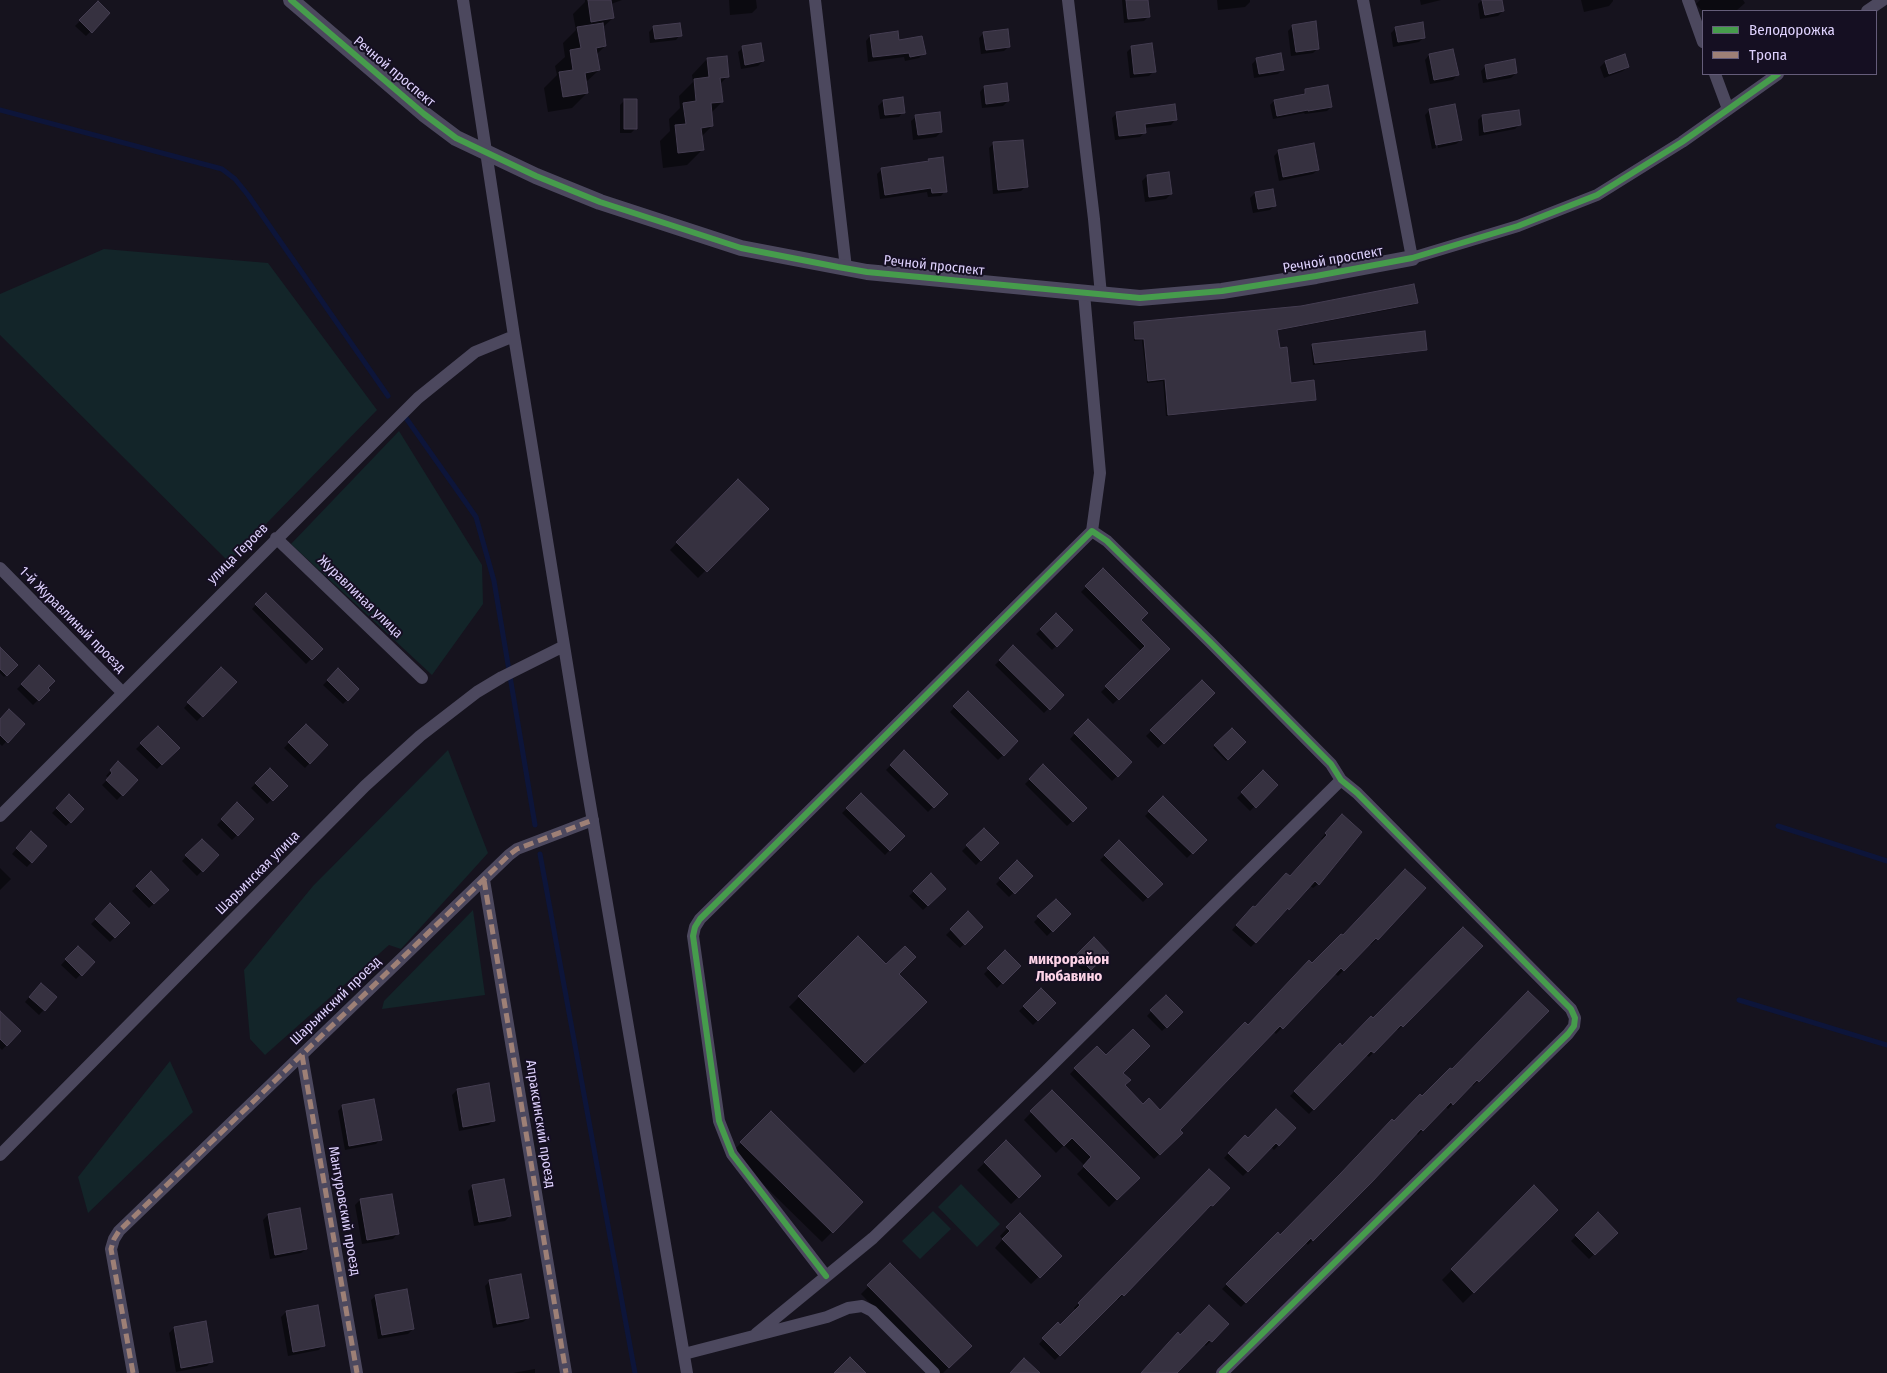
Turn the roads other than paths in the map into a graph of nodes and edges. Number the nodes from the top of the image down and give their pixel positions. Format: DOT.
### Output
graph roads {
  1 [pos="291,0"];
  2 [pos="463,0"];
  3 [pos="815,0"];
  4 [pos="1068,0"];
  5 [pos="1364,0"];
  6 [pos="1688,0"];
  7 [pos="1882,0"];
  8 [pos="1868,10"];
  9 [pos="1702,39"];
  10 [pos="1715,75"];
  11 [pos="1777,75"];
  12 [pos="1728,110"];
  13 [pos="486,154"];
  14 [pos="1412,258"];
  15 [pos="846,268"];
  16 [pos="1084,293"];
  17 [pos="1101,295"];
  18 [pos="514,336"];
  19 [pos="1092,531"];
  20 [pos="276,538"];
  21 [pos="0,568"];
  22 [pos="564,646"];
  23 [pos="422,678"];
  24 [pos="122,692"];
  25 [pos="1341,780"];
  26 [pos="0,816"];
  27 [pos="593,820"];
  28 [pos="484,880"];
  29 [pos="302,1055"];
  30 [pos="0,1154"];
  31 [pos="826,1276"];
  32 [pos="756,1334"];
  33 [pos="684,1354"];
  34 [pos="133,1373"];
  35 [pos="357,1373"];
  36 [pos="566,1373"];
  37 [pos="687,1373"];
  38 [pos="934,1373"];
  39 [pos="1222,1373"];
  1 -- 13 [label="street, Речной проспект"];
  2 -- 13 [label="street"];
  3 -- 15 [label="street"];
  4 -- 17 [label="street"];
  5 -- 14 [label="street"];
  6 -- 9 [label="street"];
  7 -- 8 [label="street"];
  10 -- 12 [label="street"];
  11 -- 12 [label="street, Речной проспект"];
  12 -- 14 [label="street, Речной проспект"];
  13 -- 15 [label="street, Речной проспект"];
  13 -- 18 [label="street"];
  14 -- 17 [label="street, Речной проспект"];
  15 -- 16 [label="street, Речной проспект"];
  16 -- 17 [label="street, Речной проспект"];
  16 -- 19 [label="street"];
  18 -- 20 [label="street, улица Героев"];
  18 -- 22 [label="street"];
  19 -- 25 [label="street"];
  19 -- 31 [label="street"];
  20 -- 23 [label="street, Журавлиная улица"];
  20 -- 24 [label="street, улица Героев"];
  21 -- 24 [label="street, 1-й Журавлиный проезд"];
  22 -- 27 [label="street"];
  22 -- 30 [label="street, Шарьинская улица"];
  24 -- 26 [label="street, улица Героев"];
  25 -- 31 [label="street"];
  25 -- 39 [label="street"];
  27 -- 28 [label="street, Шарьинский проезд"];
  27 -- 33 [label="street"];
  28 -- 29 [label="street, Шарьинский проезд"];
  28 -- 36 [label="street, Апраксинский проезд"];
  29 -- 34 [label="street, Шарьинский проезд"];
  29 -- 35 [label="street, Мантуровский проезд"];
  31 -- 32 [label="street"];
  32 -- 33 [label="street"];
  32 -- 38 [label="street"];
  33 -- 37 [label="street"];
}
